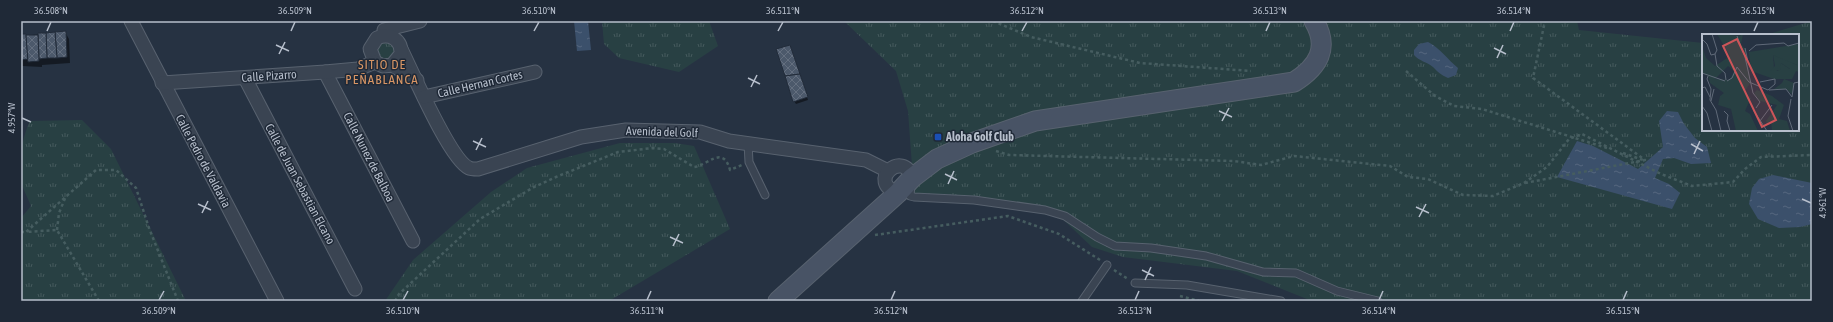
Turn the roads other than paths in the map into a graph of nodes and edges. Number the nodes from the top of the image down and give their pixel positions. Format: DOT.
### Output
graph roads {
  1 [pos="131,21"];
  2 [pos="420,21"];
  3 [pos="1314,21"];
  4 [pos="383,29"];
  5 [pos="401,49"];
  6 [pos="375,62"];
  7 [pos="392,65"];
  8 [pos="325,72"];
  9 [pos="535,72"];
  10 [pos="245,78"];
  11 [pos="417,80"];
  12 [pos="162,83"];
  13 [pos="424,97"];
  14 [pos="748,143"];
  15 [pos="888,171"];
  16 [pos="912,178"];
  17 [pos="898,193"];
  18 [pos="765,195"];
  19 [pos="413,241"];
  20 [pos="1107,265"];
  21 [pos="1135,283"];
  22 [pos="355,289"];
  23 [pos="277,301"];
  24 [pos="778,301"];
  25 [pos="1082,301"];
  26 [pos="1281,301"];
  27 [pos="1378,301"];
  1 -- 12 [label="street, Calle Pedro de Valdavia"];
  2 -- 4 [label="street"];
  3 -- 16 [label="street"];
  4 -- 5 [label="street, Avenida del Golf"];
  4 -- 6 [label="street"];
  5 -- 7 [label="street"];
  5 -- 11 [label="street, Avenida del Golf"];
  6 -- 7 [label="street"];
  6 -- 8 [label="street, Calle Pizarro"];
  7 -- 11 [label="street"];
  8 -- 10 [label="street, Calle Pizarro"];
  8 -- 19 [label="street, Calle Nunez de Balboa"];
  9 -- 13 [label="street, Calle Hernan Cortes"];
  10 -- 12 [label="street, Calle Pizarro"];
  10 -- 22 [label="street, Calle de Juan Sebastian Elcano"];
  11 -- 13 [label="street, Avenida del Golf"];
  12 -- 23 [label="street, Calle Pedro de Valdavia"];
  13 -- 14 [label="street, Avenida del Golf"];
  14 -- 15 [label="street, Avenida del Golf"];
  14 -- 18 [label="lane"];
  15 -- 16 [label="street"];
  15 -- 17 [label="street"];
  16 -- 17 [label="street"];
  16 -- 27 [label="lane"];
  17 -- 24 [label="street"];
  20 -- 25 [label="lane"];
  21 -- 26 [label="lane"];
}
